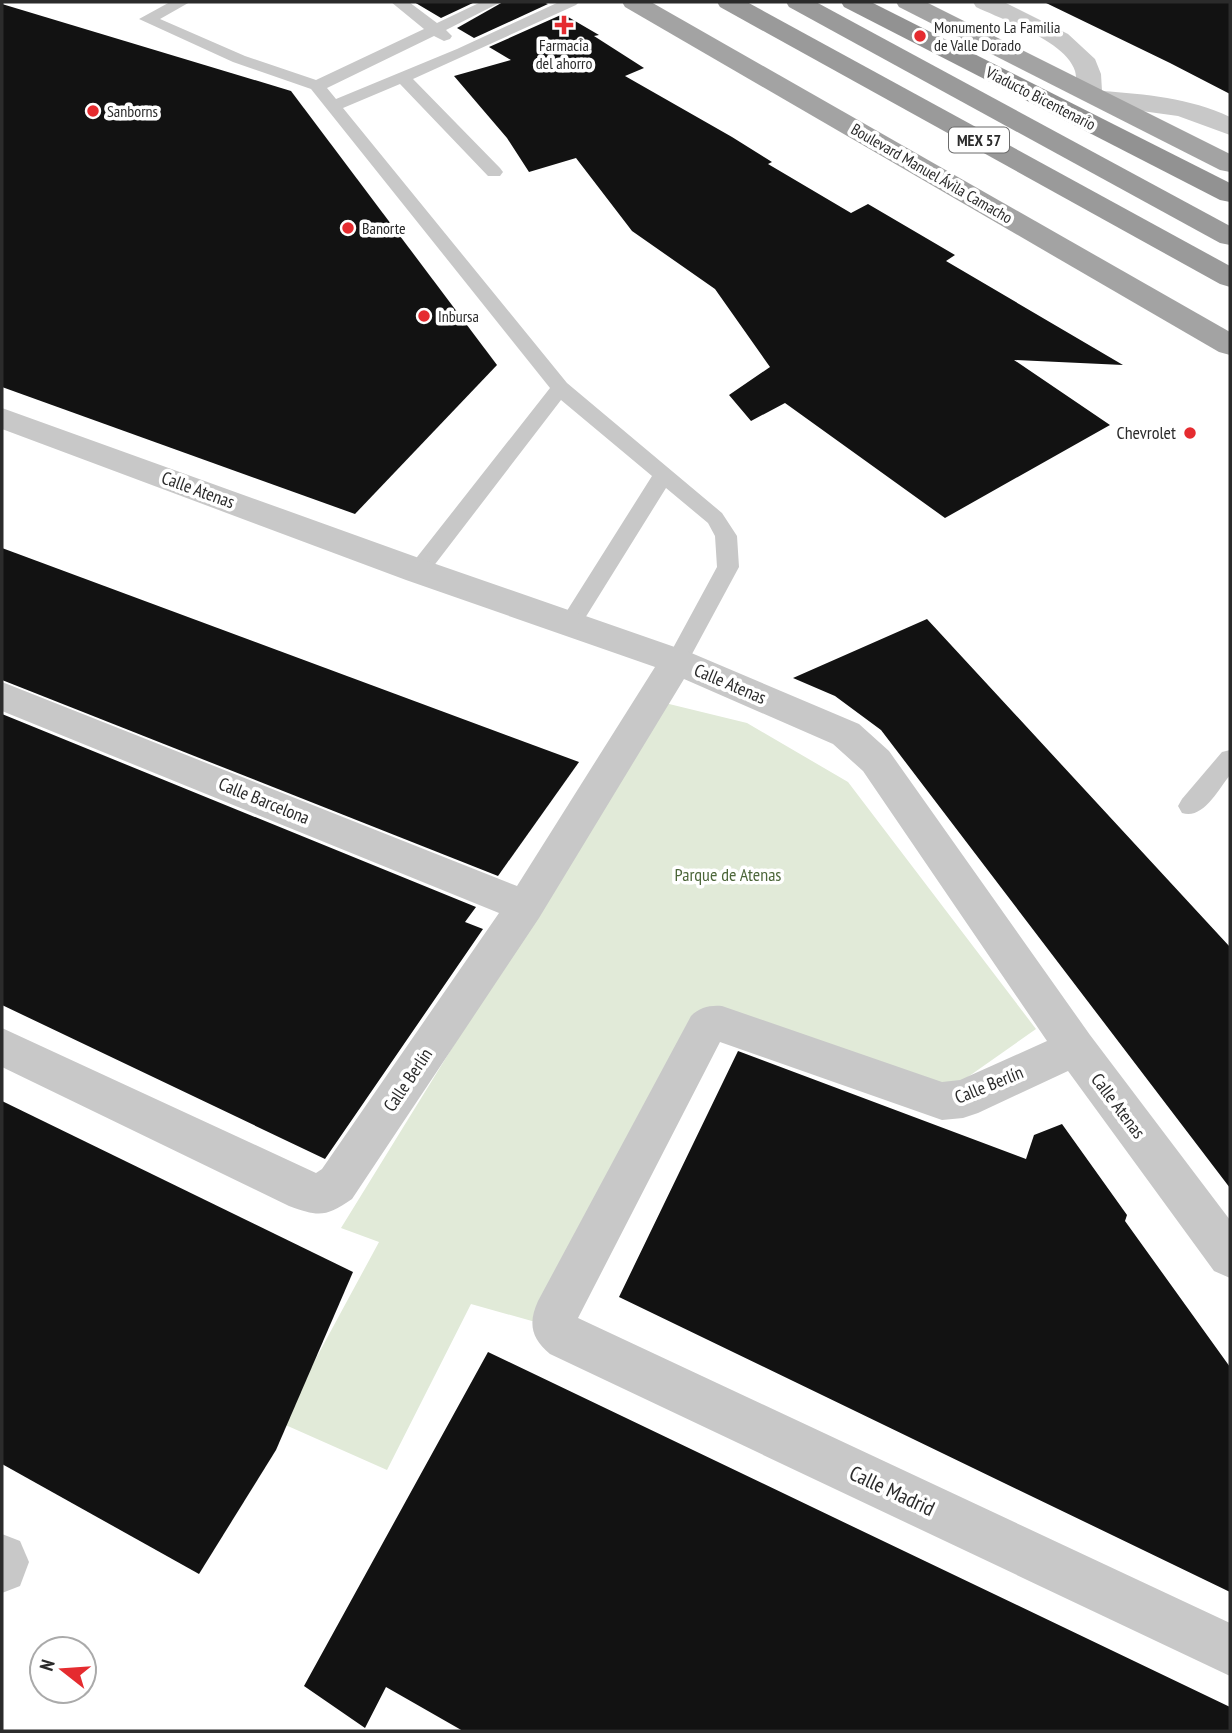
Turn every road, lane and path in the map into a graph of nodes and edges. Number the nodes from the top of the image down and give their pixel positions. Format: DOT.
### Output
graph roads {
  1 [pos="182,2"];
  2 [pos="398,2"];
  3 [pos="493,2"];
  4 [pos="571,2"];
  5 [pos="634,2"];
  6 [pos="729,2"];
  7 [pos="798,2"];
  8 [pos="853,2"];
  9 [pos="908,2"];
  10 [pos="985,2"];
  11 [pos="434,28"];
  12 [pos="463,52"];
  13 [pos="404,79"];
  14 [pos="317,86"];
  15 [pos="1095,96"];
  16 [pos="333,106"];
  17 [pos="1230,127"];
  18 [pos="1230,164"];
  19 [pos="494,172"];
  20 [pos="1230,194"];
  21 [pos="1230,237"];
  22 [pos="1230,278"];
  23 [pos="1230,345"];
  24 [pos="560,388"];
  25 [pos="2,418"];
  26 [pos="664,474"];
  27 [pos="418,571"];
  28 [pos="569,625"];
  29 [pos="677,661"];
  30 [pos="2,696"];
  31 [pos="1230,759"];
  32 [pos="1190,806"];
  33 [pos="525,906"];
  34 [pos="2,1047"];
  35 [pos="1075,1048"];
  36 [pos="1230,1256"];
  37 [pos="556,1329"];
  38 [pos="2,1559"];
  39 [pos="2,1568"];
  40 [pos="1230,1650"];
  1 -- 14 [label="lane"];
  2 -- 11 [label="lane"];
  3 -- 11 [label="lane"];
  4 -- 12 [label="lane"];
  5 -- 23 [label="main road, Boulevard Manuel Ávila Camacho"];
  6 -- 22 [label="highway, MEX 57"];
  7 -- 21 [label="highway, MEX 57"];
  8 -- 20 [label="highway, Viaducto Bicentenario"];
  9 -- 15 [label="main road"];
  10 -- 15 [label="street"];
  11 -- 12 [label="lane"];
  11 -- 14 [label="lane"];
  12 -- 13 [label="lane"];
  13 -- 16 [label="lane"];
  13 -- 19 [label="lane"];
  14 -- 16 [label="lane"];
  15 -- 17 [label="street"];
  15 -- 18 [label="main road"];
  16 -- 24 [label="lane"];
  24 -- 26 [label="lane"];
  24 -- 27 [label="lane"];
  25 -- 27 [label="street, Calle Atenas"];
  26 -- 28 [label="lane"];
  26 -- 29 [label="lane"];
  27 -- 28 [label="street, Calle Atenas"];
  28 -- 29 [label="street, Calle Atenas"];
  29 -- 33 [label="street, Calle Berlín"];
  29 -- 35 [label="street, Calle Atenas"];
  30 -- 33 [label="street, Calle Barcelona"];
  31 -- 32 [label="lane"];
  33 -- 34 [label="street, Calle Berlín"];
  35 -- 36 [label="street, Calle Atenas"];
  35 -- 37 [label="street, Calle Berlín"];
  37 -- 40 [label="street, Calle Madrid"];
  38 -- 39 [label="street"];
}
